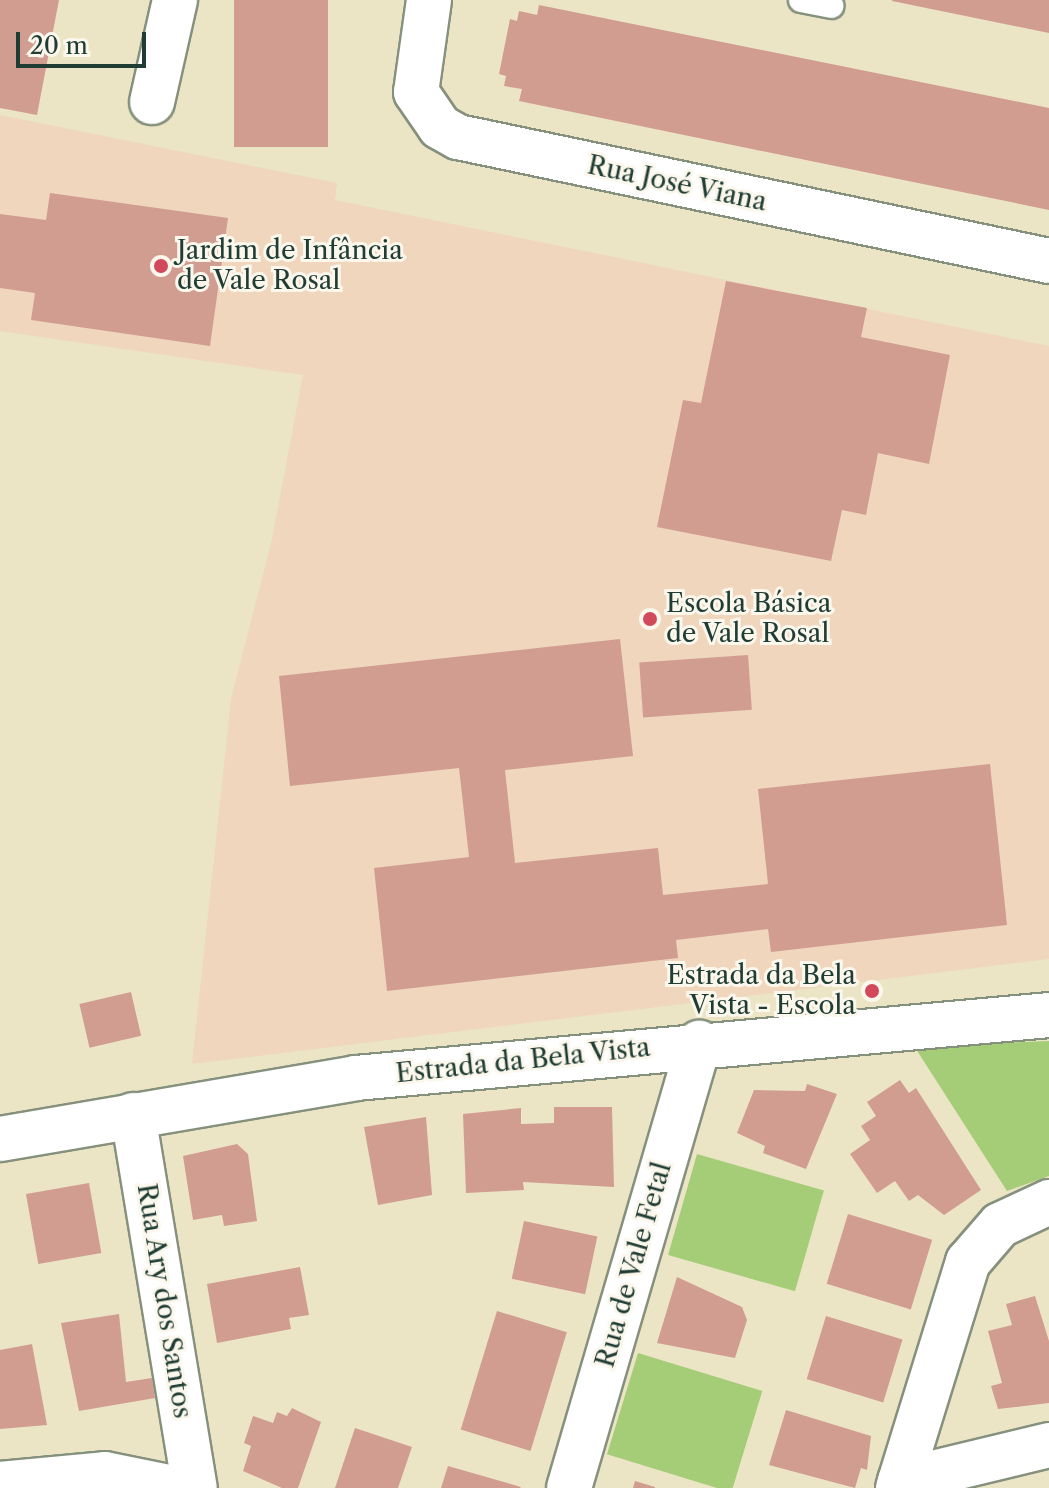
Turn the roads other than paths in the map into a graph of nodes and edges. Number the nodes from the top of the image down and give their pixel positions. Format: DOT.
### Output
graph roads {
  1 [pos="175,0"];
  2 [pos="429,0"];
  3 [pos="801,0"];
  4 [pos="831,6"];
  5 [pos="152,102"];
  6 [pos="1049,261"];
  7 [pos="1049,1015"];
  8 [pos="699,1043"];
  9 [pos="133,1115"];
  10 [pos="0,1139"];
  11 [pos="1049,1202"];
  12 [pos="1049,1445"];
  13 [pos="0,1484"];
  14 [pos="899,1485"];
  15 [pos="173,1488"];
  16 [pos="195,1488"];
  17 [pos="569,1488"];
  1 -- 5 [label="street"];
  2 -- 6 [label="street, Rua José Viana"];
  3 -- 4 [label="lane"];
  7 -- 8 [label="street, Estrada da Bela Vista"];
  8 -- 9 [label="street, Estrada da Bela Vista"];
  8 -- 17 [label="street, Rua de Vale Fetal"];
  9 -- 10 [label="street, Estrada da Bela Vista"];
  9 -- 16 [label="street, Rua Ary dos Santos"];
  11 -- 14 [label="street"];
  12 -- 14 [label="street"];
  13 -- 15 [label="street"];
}
